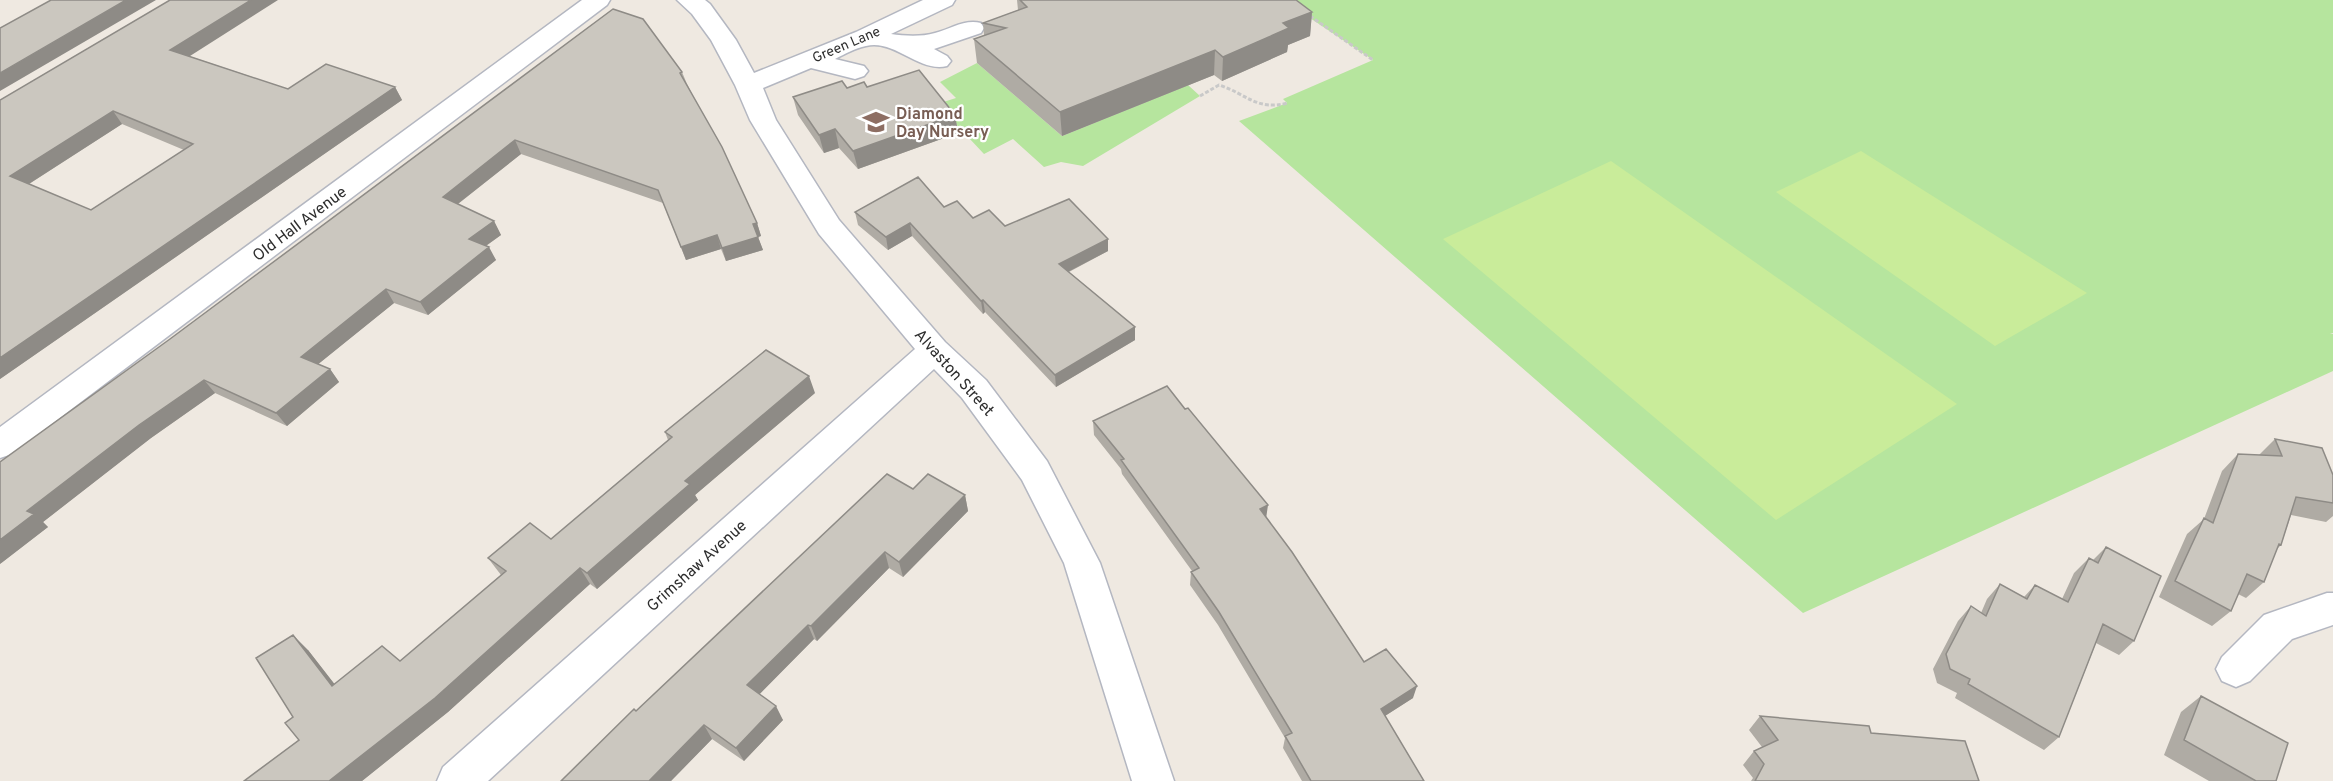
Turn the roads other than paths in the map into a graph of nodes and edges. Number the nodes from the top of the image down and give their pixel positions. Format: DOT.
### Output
graph roads {
  1 [pos="598,0"];
  2 [pos="689,0"];
  3 [pos="943,0"];
  4 [pos="972,28"];
  5 [pos="900,34"];
  6 [pos="808,60"];
  7 [pos="938,61"];
  8 [pos="855,71"];
  9 [pos="748,85"];
  10 [pos="934,350"];
  11 [pos="0,445"];
  12 [pos="2333,609"];
  13 [pos="2236,669"];
  14 [pos="458,781"];
  15 [pos="1153,781"];
  1 -- 11 [label="street, Old Hall Avenue"];
  2 -- 9 [label="street, Alvaston Street"];
  3 -- 5 [label="street, Green Lane"];
  4 -- 5 [label="street"];
  5 -- 6 [label="street, Green Lane"];
  5 -- 7 [label="street"];
  6 -- 8 [label="street"];
  6 -- 9 [label="street, Green Lane"];
  9 -- 10 [label="street, Alvaston Street"];
  10 -- 14 [label="street, Grimshaw Avenue"];
  10 -- 15 [label="street, Alvaston Street"];
  12 -- 13 [label="street"];
}
